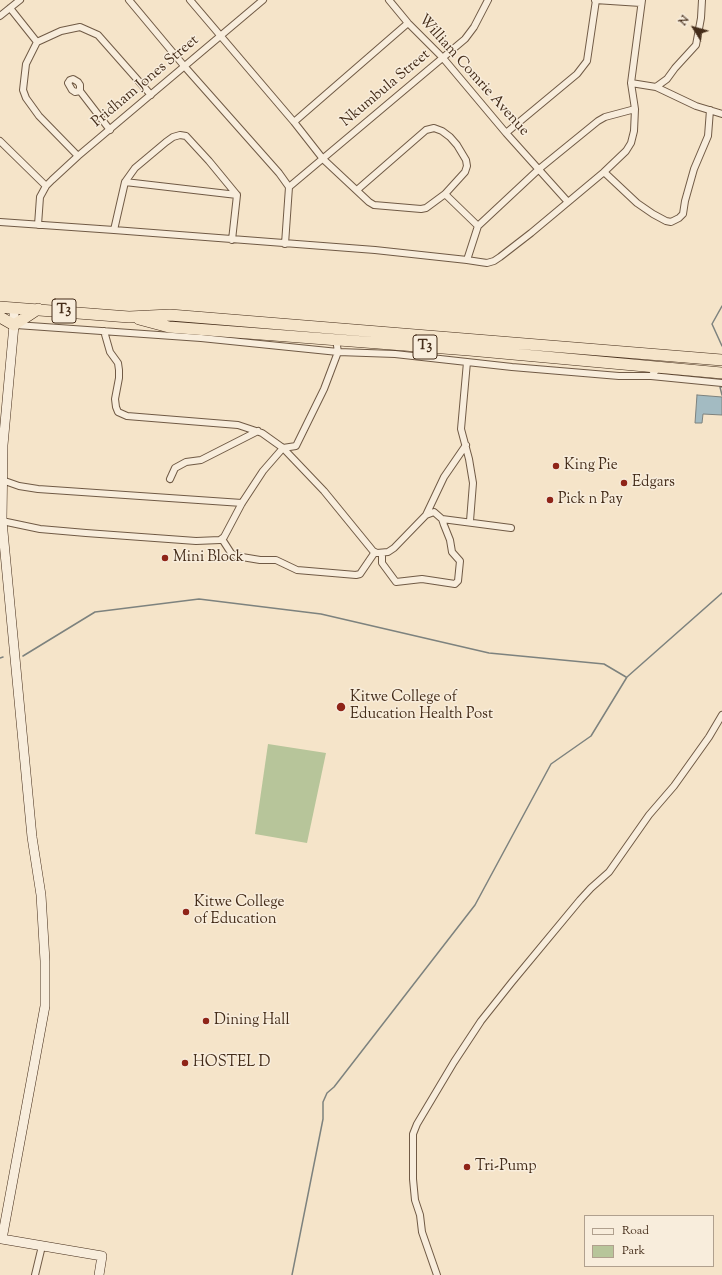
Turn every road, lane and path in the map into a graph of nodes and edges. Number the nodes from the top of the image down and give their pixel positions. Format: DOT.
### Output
graph roads {
  1 [pos="20,0"];
  2 [pos="129,0"];
  3 [pos="190,0"];
  4 [pos="388,0"];
  5 [pos="488,0"];
  6 [pos="596,0"];
  7 [pos="702,0"];
  8 [pos="260,1"];
  9 [pos="641,1"];
  10 [pos="10,8"];
  11 [pos="0,16"];
  12 [pos="408,23"];
  13 [pos="221,35"];
  14 [pos="37,42"];
  15 [pos="443,58"];
  16 [pos="185,67"];
  17 [pos="631,83"];
  18 [pos="656,87"];
  19 [pos="80,92"];
  20 [pos="151,95"];
  21 [pos="722,107"];
  22 [pos="635,109"];
  23 [pos="711,111"];
  24 [pos="722,114"];
  25 [pos="294,122"];
  26 [pos="110,130"];
  27 [pos="506,133"];
  28 [pos="0,141"];
  29 [pos="5,147"];
  30 [pos="0,153"];
  31 [pos="78,156"];
  32 [pos="322,159"];
  33 [pos="539,169"];
  34 [pos="604,172"];
  35 [pos="125,182"];
  36 [pos="46,186"];
  37 [pos="289,187"];
  38 [pos="358,190"];
  39 [pos="445,194"];
  40 [pos="237,195"];
  41 [pos="568,202"];
  42 [pos="0,222"];
  43 [pos="38,225"];
  44 [pos="478,226"];
  45 [pos="114,230"];
  46 [pos="232,240"];
  47 [pos="285,244"];
  48 [pos="467,260"];
  49 [pos="0,308"];
  50 [pos="14,308"];
  51 [pos="38,309"];
  52 [pos="0,317"];
  53 [pos="129,317"];
  54 [pos="14,325"];
  55 [pos="334,328"];
  56 [pos="104,331"];
  57 [pos="336,340"];
  58 [pos="338,352"];
  59 [pos="722,360"];
  60 [pos="467,362"];
  61 [pos="655,372"];
  62 [pos="722,373"];
  63 [pos="722,383"];
  64 [pos="258,431"];
  65 [pos="1,444"];
  66 [pos="466,445"];
  67 [pos="283,448"];
  68 [pos="170,479"];
  69 [pos="2,480"];
  70 [pos="1,489"];
  71 [pos="242,503"];
  72 [pos="426,515"];
  73 [pos="442,518"];
  74 [pos="2,521"];
  75 [pos="470,521"];
  76 [pos="510,528"];
  77 [pos="222,539"];
  78 [pos="2,552"];
  79 [pos="375,552"];
  80 [pos="382,554"];
  81 [pos="4,572"];
  82 [pos="722,715"];
  83 [pos="1,1239"];
  84 [pos="42,1246"];
  85 [pos="35,1275"];
  86 [pos="99,1275"];
  87 [pos="436,1275"];
  1 -- 10 [label="street"];
  2 -- 16 [label="street"];
  3 -- 13 [label="street"];
  4 -- 12 [label="street, William Comrie Avenue"];
  5 -- 15 [label="street, Nkumbula Street"];
  6 -- 9 [label="street"];
  6 -- 27 [label="street"];
  7 -- 18 [label="street"];
  8 -- 13 [label="street, Pridham Jones Street"];
  9 -- 17 [label="street"];
  10 -- 11 [label="street"];
  10 -- 14 [label="street"];
  12 -- 15 [label="street, William Comrie Avenue"];
  12 -- 25 [label="street"];
  13 -- 16 [label="street, Pridham Jones Street"];
  13 -- 25 [label="street"];
  14 -- 20 [label="street"];
  14 -- 31 [label="street"];
  15 -- 27 [label="street, William Comrie Avenue"];
  15 -- 32 [label="street, Nkumbula Street"];
  16 -- 20 [label="street, Pridham Jones Street"];
  16 -- 37 [label="street"];
  17 -- 18 [label="street"];
  17 -- 22 [label="street"];
  18 -- 23 [label="street"];
  19 -- 26 [label="street"];
  20 -- 26 [label="street, Pridham Jones Street"];
  21 -- 23 [label="street"];
  22 -- 33 [label="street"];
  22 -- 34 [label="street"];
  23 -- 24 [label="street"];
  23 -- 34 [label="street"];
  25 -- 32 [label="street"];
  26 -- 31 [label="street, Pridham Jones Street"];
  27 -- 33 [label="street, William Comrie Avenue"];
  28 -- 29 [label="street"];
  29 -- 30 [label="street"];
  29 -- 36 [label="street"];
  31 -- 36 [label="street, Pridham Jones Street"];
  32 -- 37 [label="street, Nkumbula Street"];
  32 -- 38 [label="street"];
  33 -- 41 [label="street, William Comrie Avenue"];
  33 -- 44 [label="street"];
  34 -- 41 [label="street"];
  35 -- 40 [label="street"];
  35 -- 40 [label="street"];
  35 -- 45 [label="street"];
  36 -- 43 [label="street"];
  37 -- 47 [label="street"];
  38 -- 39 [label="street"];
  38 -- 39 [label="street"];
  39 -- 44 [label="street"];
  40 -- 46 [label="street"];
  41 -- 48 [label="street"];
  42 -- 43 [label="street"];
  43 -- 45 [label="street"];
  44 -- 48 [label="street"];
  45 -- 46 [label="street"];
  46 -- 47 [label="street"];
  47 -- 48 [label="street"];
  49 -- 50 [label="highway, T3"];
  50 -- 51 [label="highway, T3"];
  50 -- 54 [label="street"];
  51 -- 53 [label="highway, T3"];
  51 -- 54 [label="highway"];
  52 -- 54 [label="highway"];
  53 -- 55 [label="highway, T3"];
  53 -- 57 [label="highway, T3"];
  54 -- 56 [label="street"];
  54 -- 65 [label="street"];
  55 -- 57 [label="street"];
  55 -- 59 [label="highway, T3"];
  56 -- 58 [label="street"];
  56 -- 64 [label="street"];
  57 -- 58 [label="street"];
  57 -- 61 [label="highway, T3"];
  58 -- 60 [label="street"];
  58 -- 67 [label="street"];
  60 -- 61 [label="street"];
  60 -- 66 [label="street"];
  61 -- 62 [label="highway, T3"];
  61 -- 63 [label="street"];
  64 -- 67 [label="street"];
  64 -- 68 [label="street"];
  65 -- 69 [label="street"];
  66 -- 72 [label="street"];
  66 -- 75 [label="street"];
  67 -- 71 [label="street"];
  67 -- 79 [label="street"];
  69 -- 70 [label="street"];
  69 -- 71 [label="street"];
  70 -- 74 [label="street"];
  71 -- 77 [label="street"];
  72 -- 73 [label="street"];
  72 -- 80 [label="street"];
  73 -- 75 [label="street"];
  73 -- 80 [label="street"];
  74 -- 77 [label="street"];
  74 -- 78 [label="street"];
  75 -- 76 [label="street"];
  77 -- 79 [label="street"];
  78 -- 81 [label="street"];
  79 -- 80 [label="street"];
  81 -- 83 [label="street"];
  82 -- 87 [label="street"];
  83 -- 84 [label="street"];
  84 -- 85 [label="street"];
  84 -- 86 [label="street"];
}
